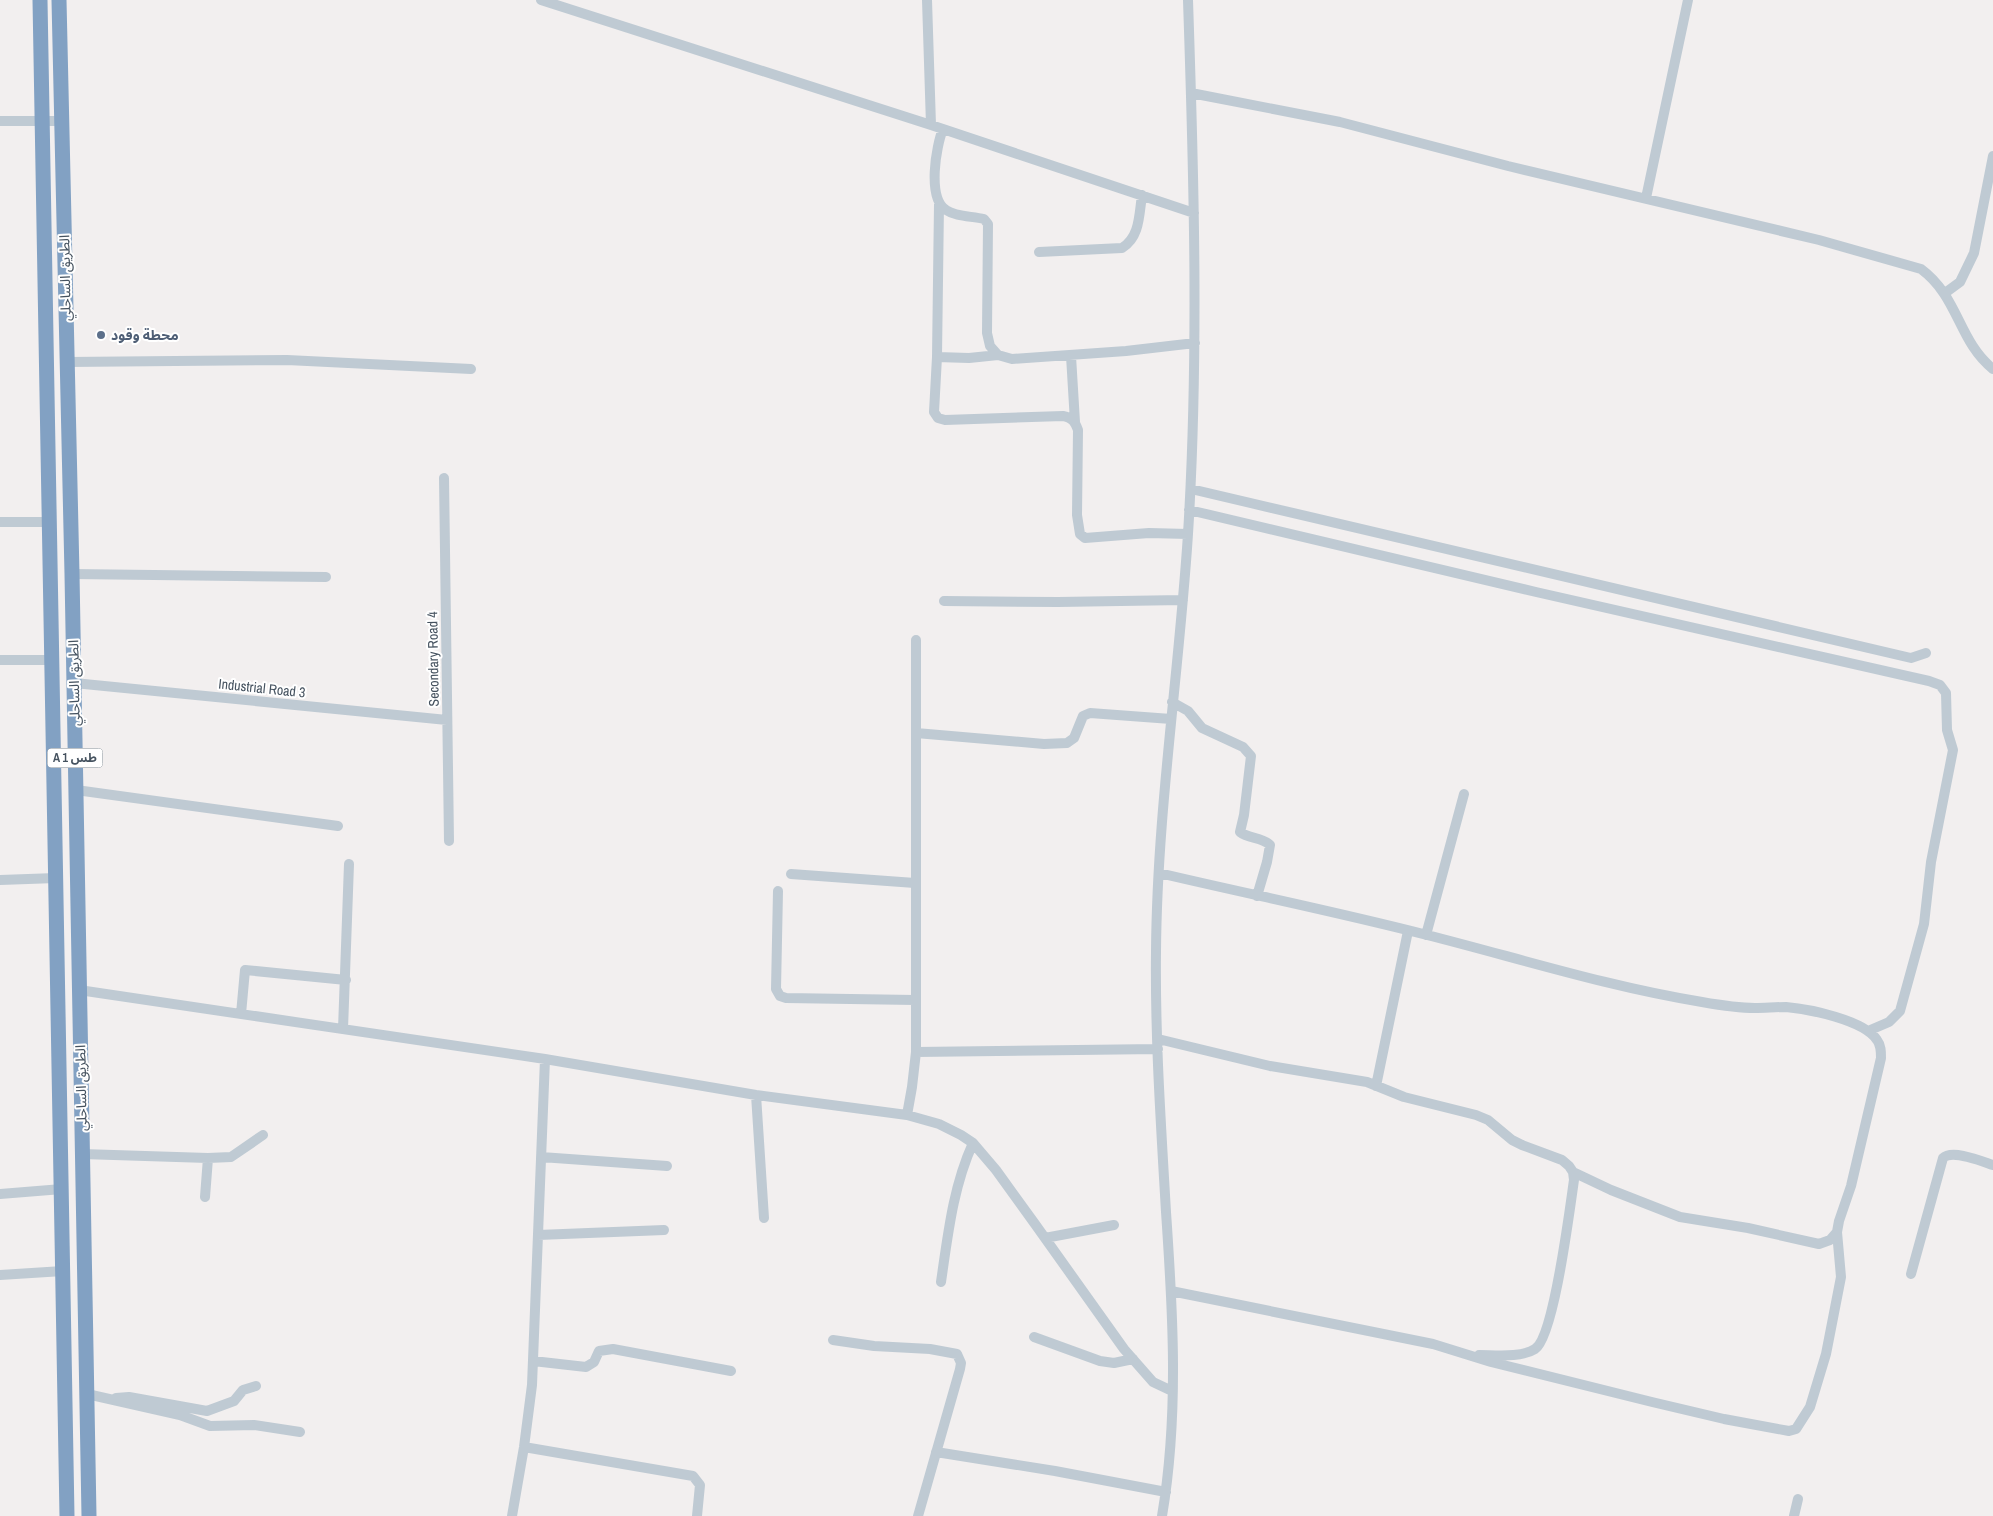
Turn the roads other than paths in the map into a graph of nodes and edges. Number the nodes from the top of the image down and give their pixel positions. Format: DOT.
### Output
graph roads {
  1 [pos="40,0"];
  2 [pos="59,0"];
  3 [pos="541,0"];
  4 [pos="927,0"];
  5 [pos="1188,0"];
  6 [pos="1688,0"];
  7 [pos="1192,93"];
  8 [pos="0,121"];
  9 [pos="44,121"];
  10 [pos="61,121"];
  11 [pos="931,124"];
  12 [pos="943,129"];
  13 [pos="1993,156"];
  14 [pos="1142,195"];
  15 [pos="1646,198"];
  16 [pos="939,204"];
  17 [pos="1194,213"];
  18 [pos="1039,252"];
  19 [pos="1945,293"];
  20 [pos="1195,343"];
  21 [pos="998,355"];
  22 [pos="1071,356"];
  23 [pos="937,357"];
  24 [pos="67,362"];
  25 [pos="471,369"];
  26 [pos="1993,369"];
  27 [pos="1075,422"];
  28 [pos="444,478"];
  29 [pos="1190,490"];
  30 [pos="1189,510"];
  31 [pos="0,522"];
  32 [pos="50,522"];
  33 [pos="1188,534"];
  34 [pos="72,574"];
  35 [pos="326,577"];
  36 [pos="1183,600"];
  37 [pos="944,601"];
  38 [pos="916,640"];
  39 [pos="1926,652"];
  40 [pos="0,660"];
  41 [pos="52,660"];
  42 [pos="74,683"];
  43 [pos="1172,702"];
  44 [pos="1170,719"];
  45 [pos="447,720"];
  46 [pos="916,733"];
  47 [pos="76,790"];
  48 [pos="1464,794"];
  49 [pos="338,826"];
  50 [pos="449,841"];
  51 [pos="349,864"];
  52 [pos="1159,873"];
  53 [pos="792,874"];
  54 [pos="56,878"];
  55 [pos="0,880"];
  56 [pos="915,883"];
  57 [pos="778,891"];
  58 [pos="1257,896"];
  59 [pos="1408,931"];
  60 [pos="1426,935"];
  61 [pos="346,980"];
  62 [pos="79,990"];
  63 [pos="915,1000"];
  64 [pos="241,1014"];
  65 [pos="343,1029"];
  66 [pos="1868,1030"];
  67 [pos="1158,1044"];
  68 [pos="916,1052"];
  69 [pos="545,1059"];
  70 [pos="1376,1086"];
  71 [pos="756,1095"];
  72 [pos="907,1115"];
  73 [pos="263,1135"];
  74 [pos="973,1143"];
  75 [pos="82,1154"];
  76 [pos="541,1157"];
  77 [pos="208,1158"];
  78 [pos="1993,1165"];
  79 [pos="667,1166"];
  80 [pos="1573,1172"];
  81 [pos="62,1189"];
  82 [pos="0,1194"];
  83 [pos="205,1197"];
  84 [pos="764,1218"];
  85 [pos="1114,1226"];
  86 [pos="664,1230"];
  87 [pos="1838,1232"];
  88 [pos="538,1235"];
  89 [pos="1045,1238"];
  90 [pos="63,1271"];
  91 [pos="1911,1274"];
  92 [pos="0,1275"];
  93 [pos="941,1282"];
  94 [pos="1171,1291"];
  95 [pos="1034,1337"];
  96 [pos="833,1340"];
  97 [pos="1468,1355"];
  98 [pos="1133,1360"];
  99 [pos="533,1361"];
  100 [pos="731,1371"];
  101 [pos="256,1386"];
  102 [pos="1172,1392"];
  103 [pos="87,1394"];
  104 [pos="112,1399"];
  105 [pos="300,1432"];
  106 [pos="524,1447"];
  107 [pos="936,1452"];
  108 [pos="1166,1492"];
  109 [pos="1798,1499"];
  110 [pos="67,1516"];
  111 [pos="89,1516"];
  112 [pos="512,1516"];
  113 [pos="697,1516"];
  114 [pos="918,1516"];
  115 [pos="1162,1516"];
  116 [pos="1794,1516"];
  1 -- 9 [label="highway, الطريق الساحلي / A 1 طس"];
  2 -- 10 [label="highway, الطريق الساحلي / A 1 طس"];
  3 -- 11 [label="street"];
  4 -- 11 [label="street"];
  5 -- 7 [label="street"];
  6 -- 15 [label="street"];
  7 -- 15 [label="street"];
  7 -- 17 [label="street"];
  8 -- 9 [label="street"];
  9 -- 10 [label="street"];
  9 -- 32 [label="highway, الطريق الساحلي / A 1 طس"];
  10 -- 24 [label="highway, الطريق الساحلي / A 1 طس"];
  11 -- 12 [label="street"];
  12 -- 14 [label="street"];
  12 -- 16 [label="street"];
  13 -- 19 [label="street"];
  14 -- 17 [label="street"];
  14 -- 18 [label="street"];
  15 -- 19 [label="street"];
  16 -- 21 [label="street"];
  16 -- 23 [label="street"];
  17 -- 20 [label="street"];
  19 -- 26 [label="street"];
  20 -- 22 [label="street"];
  20 -- 29 [label="street"];
  21 -- 22 [label="street"];
  21 -- 23 [label="street"];
  22 -- 27 [label="street"];
  23 -- 27 [label="street"];
  24 -- 25 [label="street"];
  24 -- 34 [label="highway, الطريق الساحلي / A 1 طس"];
  27 -- 33 [label="street"];
  28 -- 45 [label="street, Secondary Road 4"];
  29 -- 30 [label="street"];
  29 -- 39 [label="street"];
  30 -- 33 [label="street"];
  30 -- 66 [label="street"];
  31 -- 32 [label="street"];
  32 -- 41 [label="highway, الطريق الساحلي / A 1 طس"];
  33 -- 36 [label="street"];
  34 -- 35 [label="street"];
  34 -- 42 [label="highway, الطريق الساحلي / A 1 طس"];
  36 -- 37 [label="street"];
  36 -- 43 [label="street"];
  38 -- 46 [label="street"];
  40 -- 41 [label="street"];
  41 -- 54 [label="highway, الطريق الساحلي / A 1 طس"];
  42 -- 45 [label="street, Industrial Road 3"];
  42 -- 47 [label="highway, الطريق الساحلي / A 1 طس"];
  43 -- 44 [label="street"];
  43 -- 58 [label="street"];
  44 -- 46 [label="street"];
  44 -- 52 [label="street"];
  45 -- 50 [label="street, Secondary Road 4"];
  46 -- 56 [label="street"];
  47 -- 49 [label="street"];
  47 -- 62 [label="highway, الطريق الساحلي / A 1 طس"];
  48 -- 60 [label="street"];
  51 -- 61 [label="street"];
  52 -- 58 [label="street"];
  52 -- 67 [label="street"];
  53 -- 56 [label="street"];
  54 -- 55 [label="street"];
  54 -- 81 [label="highway, الطريق الساحلي / A 1 طس"];
  56 -- 63 [label="street"];
  57 -- 63 [label="street"];
  58 -- 59 [label="street"];
  59 -- 60 [label="street"];
  59 -- 70 [label="street"];
  60 -- 66 [label="street"];
  61 -- 64 [label="street"];
  61 -- 65 [label="street"];
  62 -- 64 [label="street"];
  62 -- 75 [label="highway, الطريق الساحلي / A 1 طس"];
  63 -- 68 [label="street"];
  64 -- 65 [label="street"];
  65 -- 69 [label="street"];
  66 -- 87 [label="street"];
  67 -- 68 [label="street"];
  67 -- 70 [label="street"];
  67 -- 94 [label="street"];
  68 -- 72 [label="street"];
  69 -- 71 [label="street"];
  69 -- 76 [label="street"];
  70 -- 80 [label="street"];
  71 -- 72 [label="street"];
  71 -- 84 [label="street"];
  72 -- 74 [label="street"];
  73 -- 77 [label="street"];
  74 -- 89 [label="street"];
  74 -- 93 [label="street"];
  75 -- 77 [label="street"];
  75 -- 103 [label="highway, الطريق الساحلي / A 1 طس"];
  76 -- 79 [label="street"];
  76 -- 88 [label="street"];
  77 -- 83 [label="street"];
  78 -- 91 [label="street"];
  80 -- 87 [label="street"];
  80 -- 97 [label="street"];
  81 -- 82 [label="street"];
  81 -- 90 [label="highway, الطريق الساحلي / A 1 طس"];
  85 -- 89 [label="street"];
  86 -- 88 [label="street"];
  87 -- 97 [label="street"];
  88 -- 99 [label="street"];
  89 -- 98 [label="street"];
  90 -- 92 [label="street"];
  90 -- 110 [label="highway, الطريق الساحلي / A 1 طس"];
  94 -- 97 [label="street"];
  94 -- 102 [label="street"];
  95 -- 98 [label="street"];
  96 -- 107 [label="street"];
  98 -- 102 [label="street"];
  99 -- 100 [label="street"];
  99 -- 106 [label="street"];
  101 -- 104 [label="street"];
  102 -- 108 [label="street"];
  103 -- 104 [label="street"];
  103 -- 111 [label="highway, الطريق الساحلي / A 1 طس"];
  104 -- 105 [label="street"];
  106 -- 112 [label="street"];
  106 -- 113 [label="street"];
  107 -- 108 [label="street"];
  107 -- 114 [label="street"];
  108 -- 115 [label="street"];
  109 -- 116 [label="street"];
}
